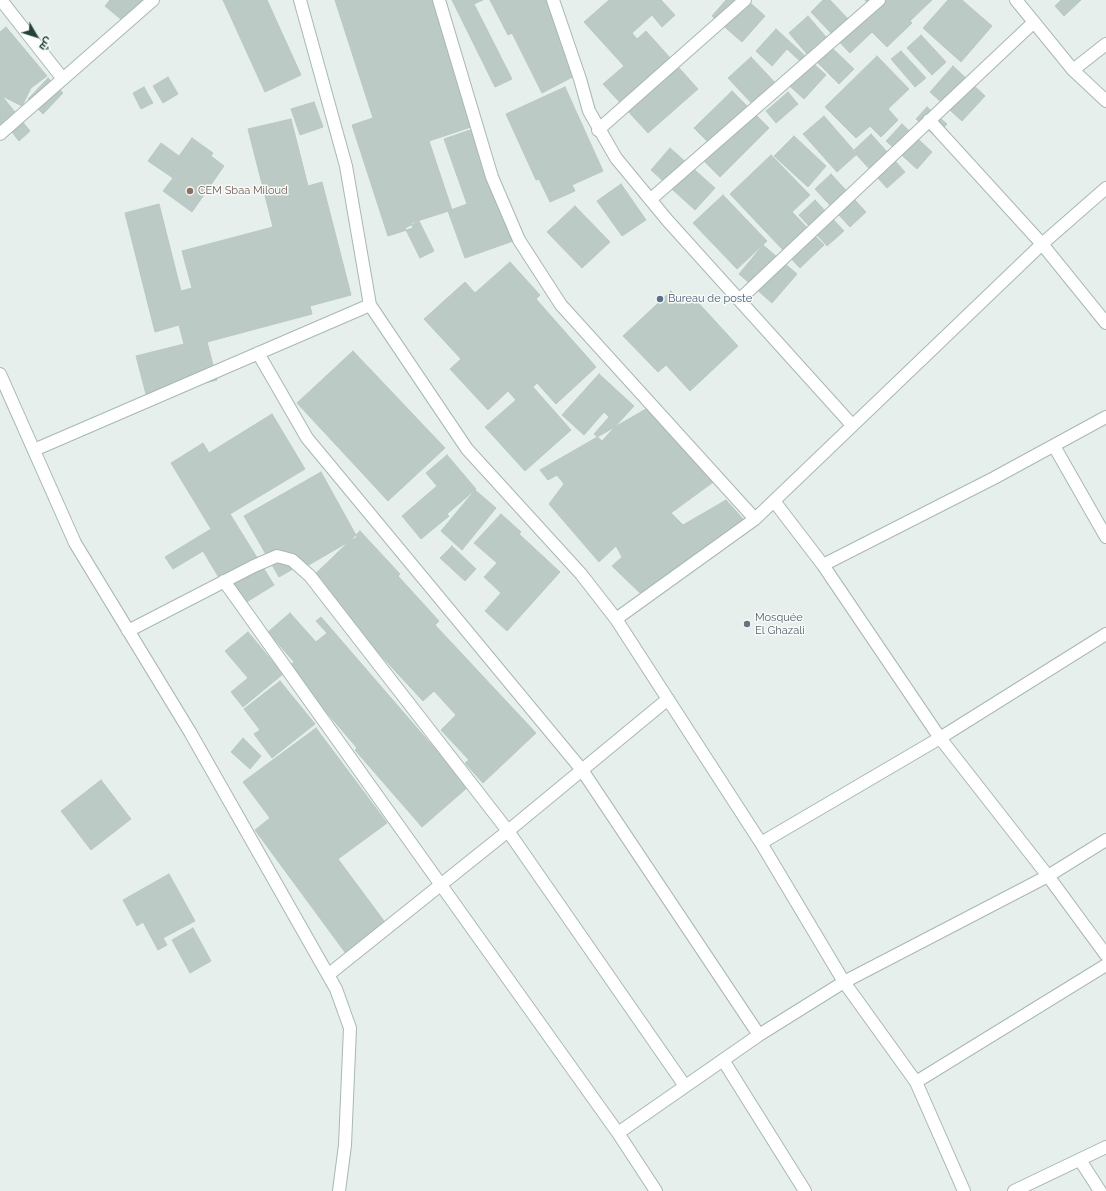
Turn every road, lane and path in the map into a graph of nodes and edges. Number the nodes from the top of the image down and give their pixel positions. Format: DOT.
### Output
graph roads {
  1 [pos="1,0"];
  2 [pos="153,0"];
  3 [pos="300,0"];
  4 [pos="439,0"];
  5 [pos="553,0"];
  6 [pos="745,0"];
  7 [pos="879,0"];
  8 [pos="1016,0"];
  9 [pos="1034,22"];
  10 [pos="1106,44"];
  11 [pos="1073,70"];
  12 [pos="63,79"];
  13 [pos="1106,101"];
  14 [pos="929,120"];
  15 [pos="598,130"];
  16 [pos="0,134"];
  17 [pos="1106,188"];
  18 [pos="651,199"];
  19 [pos="1042,244"];
  20 [pos="739,300"];
  21 [pos="370,305"];
  22 [pos="1106,323"];
  23 [pos="258,353"];
  24 [pos="0,374"];
  25 [pos="1106,417"];
  26 [pos="852,425"];
  27 [pos="1054,446"];
  28 [pos="34,450"];
  29 [pos="774,501"];
  30 [pos="755,519"];
  31 [pos="1106,537"];
  32 [pos="823,565"];
  33 [pos="224,581"];
  34 [pos="616,619"];
  35 [pos="128,631"];
  36 [pos="1106,634"];
  37 [pos="668,699"];
  38 [pos="940,738"];
  39 [pos="582,770"];
  40 [pos="508,831"];
  41 [pos="1106,840"];
  42 [pos="761,843"];
  43 [pos="1048,876"];
  44 [pos="441,884"];
  45 [pos="1106,955"];
  46 [pos="1106,965"];
  47 [pos="328,975"];
  48 [pos="844,982"];
  49 [pos="759,1036"];
  50 [pos="723,1060"];
  51 [pos="916,1082"];
  52 [pos="685,1086"];
  53 [pos="618,1133"];
  54 [pos="1106,1147"];
  55 [pos="1080,1160"];
  56 [pos="339,1191"];
  57 [pos="656,1191"];
  58 [pos="805,1191"];
  59 [pos="964,1191"];
  60 [pos="1014,1191"];
  61 [pos="1100,1191"];
  1 -- 12 [label="street"];
  2 -- 12 [label="street"];
  3 -- 21 [label="street"];
  4 -- 30 [label="street"];
  5 -- 15 [label="street"];
  6 -- 15 [label="street"];
  7 -- 18 [label="street"];
  8 -- 9 [label="street"];
  9 -- 11 [label="street"];
  9 -- 14 [label="street"];
  10 -- 11 [label="street"];
  11 -- 13 [label="street"];
  12 -- 16 [label="street"];
  14 -- 19 [label="street"];
  14 -- 20 [label="street"];
  15 -- 18 [label="street"];
  17 -- 19 [label="street"];
  18 -- 20 [label="street"];
  19 -- 22 [label="street"];
  19 -- 26 [label="street"];
  20 -- 26 [label="street"];
  21 -- 23 [label="street"];
  21 -- 34 [label="street"];
  23 -- 28 [label="street"];
  23 -- 39 [label="street"];
  24 -- 28 [label="street"];
  25 -- 27 [label="street"];
  26 -- 29 [label="street"];
  27 -- 31 [label="street"];
  27 -- 32 [label="street"];
  28 -- 35 [label="street"];
  29 -- 30 [label="street"];
  29 -- 32 [label="street"];
  30 -- 34 [label="street"];
  32 -- 38 [label="street"];
  33 -- 35 [label="street"];
  33 -- 40 [label="street"];
  33 -- 44 [label="street"];
  34 -- 37 [label="street"];
  35 -- 47 [label="street"];
  36 -- 38 [label="street"];
  37 -- 39 [label="street"];
  37 -- 42 [label="street"];
  38 -- 42 [label="street"];
  38 -- 43 [label="street"];
  39 -- 40 [label="street"];
  39 -- 49 [label="street"];
  40 -- 44 [label="street"];
  40 -- 52 [label="street"];
  41 -- 43 [label="street"];
  42 -- 48 [label="street"];
  43 -- 45 [label="street"];
  43 -- 48 [label="street"];
  44 -- 47 [label="street"];
  44 -- 53 [label="street"];
  46 -- 51 [label="street"];
  47 -- 56 [label="street"];
  48 -- 49 [label="street"];
  48 -- 51 [label="street"];
  49 -- 50 [label="street"];
  50 -- 52 [label="street"];
  50 -- 58 [label="street"];
  51 -- 59 [label="street"];
  52 -- 53 [label="street"];
  53 -- 57 [label="street"];
  54 -- 55 [label="street"];
  55 -- 60 [label="street"];
  55 -- 61 [label="street"];
}
